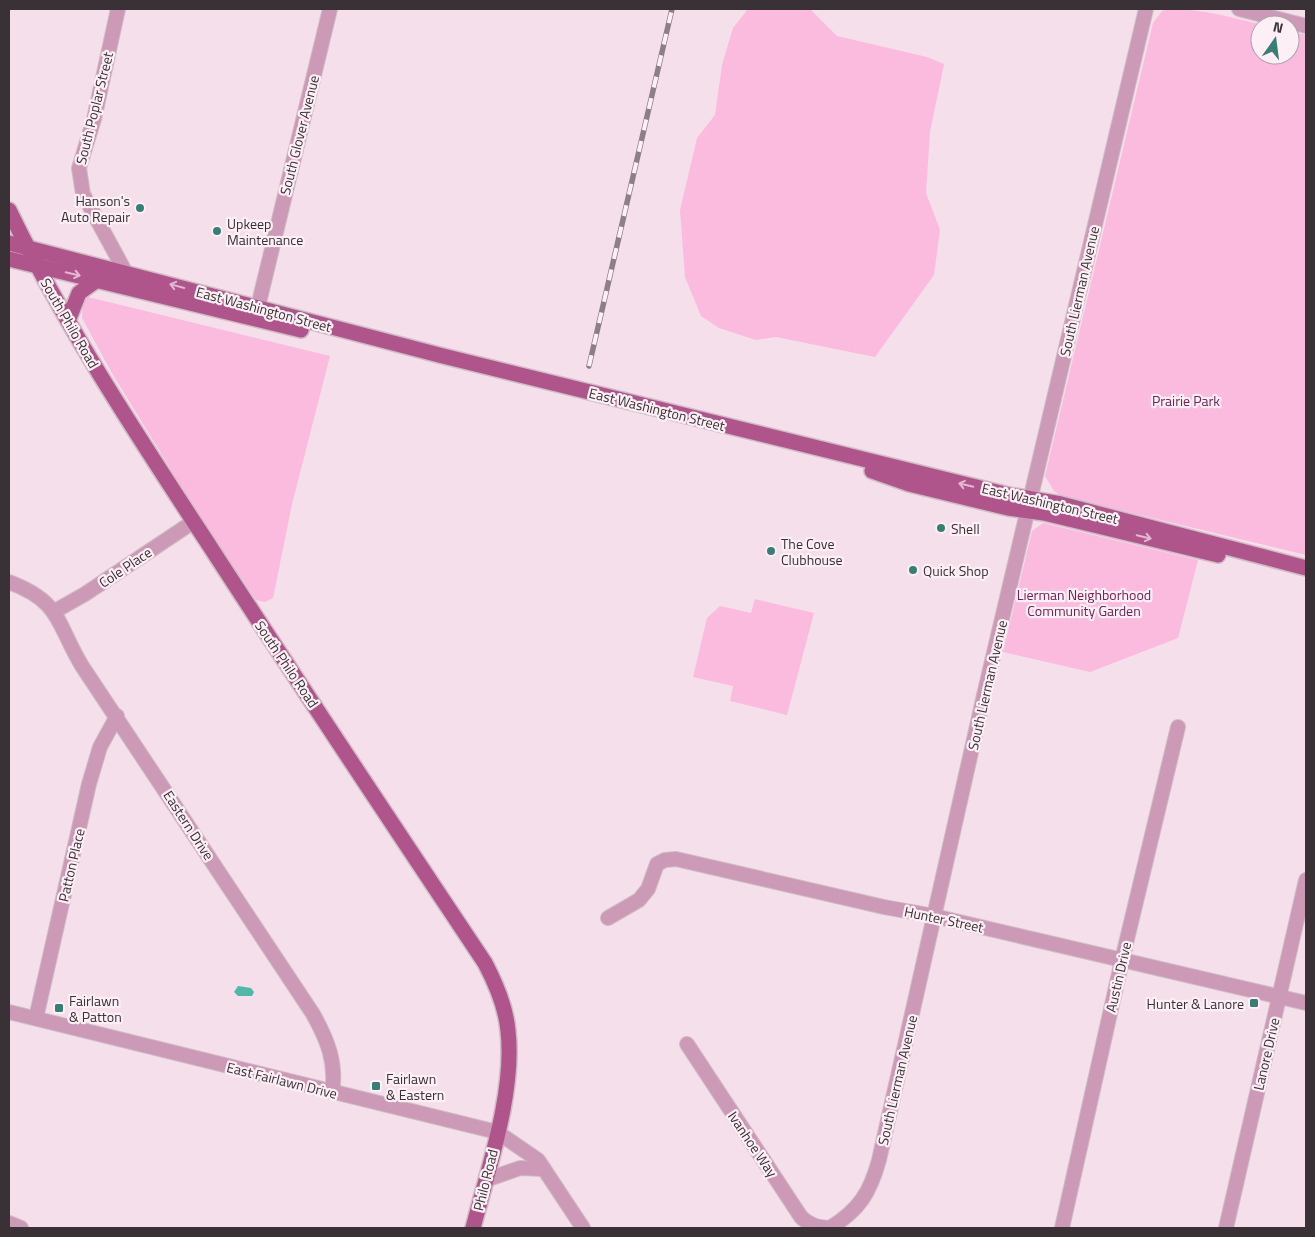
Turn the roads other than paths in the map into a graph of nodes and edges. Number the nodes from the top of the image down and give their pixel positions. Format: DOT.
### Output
graph roads {
  1 [pos="118,9"];
  2 [pos="330,9"];
  3 [pos="1146,9"];
  4 [pos="1239,9"];
  5 [pos="1306,26"];
  6 [pos="9,210"];
  7 [pos="9,243"];
  8 [pos="28,247"];
  9 [pos="9,259"];
  10 [pos="37,266"];
  11 [pos="97,280"];
  12 [pos="125,280"];
  13 [pos="256,314"];
  14 [pos="68,321"];
  15 [pos="1030,506"];
  16 [pos="193,522"];
  17 [pos="1306,568"];
  18 [pos="1306,576"];
  19 [pos="9,582"];
  20 [pos="55,612"];
  21 [pos="116,716"];
  22 [pos="1178,727"];
  23 [pos="1306,880"];
  24 [pos="934,916"];
  25 [pos="608,918"];
  26 [pos="1122,960"];
  27 [pos="1279,996"];
  28 [pos="1306,1003"];
  29 [pos="9,1012"];
  30 [pos="36,1018"];
  31 [pos="686,1044"];
  32 [pos="332,1092"];
  33 [pos="497,1132"];
  34 [pos="544,1170"];
  35 [pos="486,1180"];
  36 [pos="9,1223"];
  37 [pos="20,1228"];
  38 [pos="473,1228"];
  39 [pos="583,1228"];
  40 [pos="830,1228"];
  41 [pos="1062,1228"];
  42 [pos="1226,1228"];
  1 -- 12 [label="street, South Poplar Street"];
  2 -- 13 [label="street, South Glover Avenue"];
  3 -- 15 [label="street, South Lierman Avenue"];
  4 -- 5 [label="street"];
  6 -- 8 [label="main road, South Philo Road"];
  7 -- 8 [label="main road, East Washington Street"];
  8 -- 10 [label="main road, South Philo Road"];
  8 -- 12 [label="main road, East Washington Street"];
  9 -- 10 [label="main road, East Washington Street"];
  10 -- 11 [label="main road, East Washington Street, one-way"];
  10 -- 14 [label="main road, South Philo Road"];
  11 -- 12 [label="main road, East Washington Street"];
  11 -- 14 [label="main road"];
  12 -- 13 [label="main road, East Washington Street"];
  13 -- 15 [label="main road, East Washington Street"];
  14 -- 16 [label="main road, South Philo Road"];
  15 -- 17 [label="main road, East Washington Street"];
  15 -- 18 [label="main road, East Washington Street, one-way"];
  15 -- 24 [label="street, South Lierman Avenue"];
  16 -- 20 [label="street, Cole Place"];
  16 -- 33 [label="main road, South Philo Road"];
  19 -- 20 [label="street, Eastern Drive"];
  20 -- 21 [label="street, Eastern Drive"];
  21 -- 30 [label="street, Patton Place"];
  21 -- 32 [label="street, Eastern Drive"];
  22 -- 26 [label="street, Austin Drive"];
  23 -- 27 [label="street, Lanore Drive"];
  24 -- 25 [label="street, Hunter Street"];
  24 -- 26 [label="street, Hunter Street"];
  24 -- 40 [label="street, South Lierman Avenue"];
  26 -- 27 [label="street, Hunter Street"];
  26 -- 41 [label="street, Austin Drive"];
  27 -- 28 [label="street, Hunter Street"];
  27 -- 42 [label="street, Lanore Drive"];
  29 -- 30 [label="street, East Fairlawn Drive"];
  30 -- 32 [label="street, East Fairlawn Drive"];
  31 -- 40 [label="street, Ivanhoe Way"];
  32 -- 33 [label="street, East Fairlawn Drive"];
  33 -- 34 [label="street, East Fairlawn Drive"];
  33 -- 35 [label="main road, Philo Road"];
  34 -- 35 [label="street"];
  34 -- 39 [label="street, East Fairlawn Drive"];
  35 -- 38 [label="main road, Philo Road"];
  36 -- 37 [label="street"];
}
